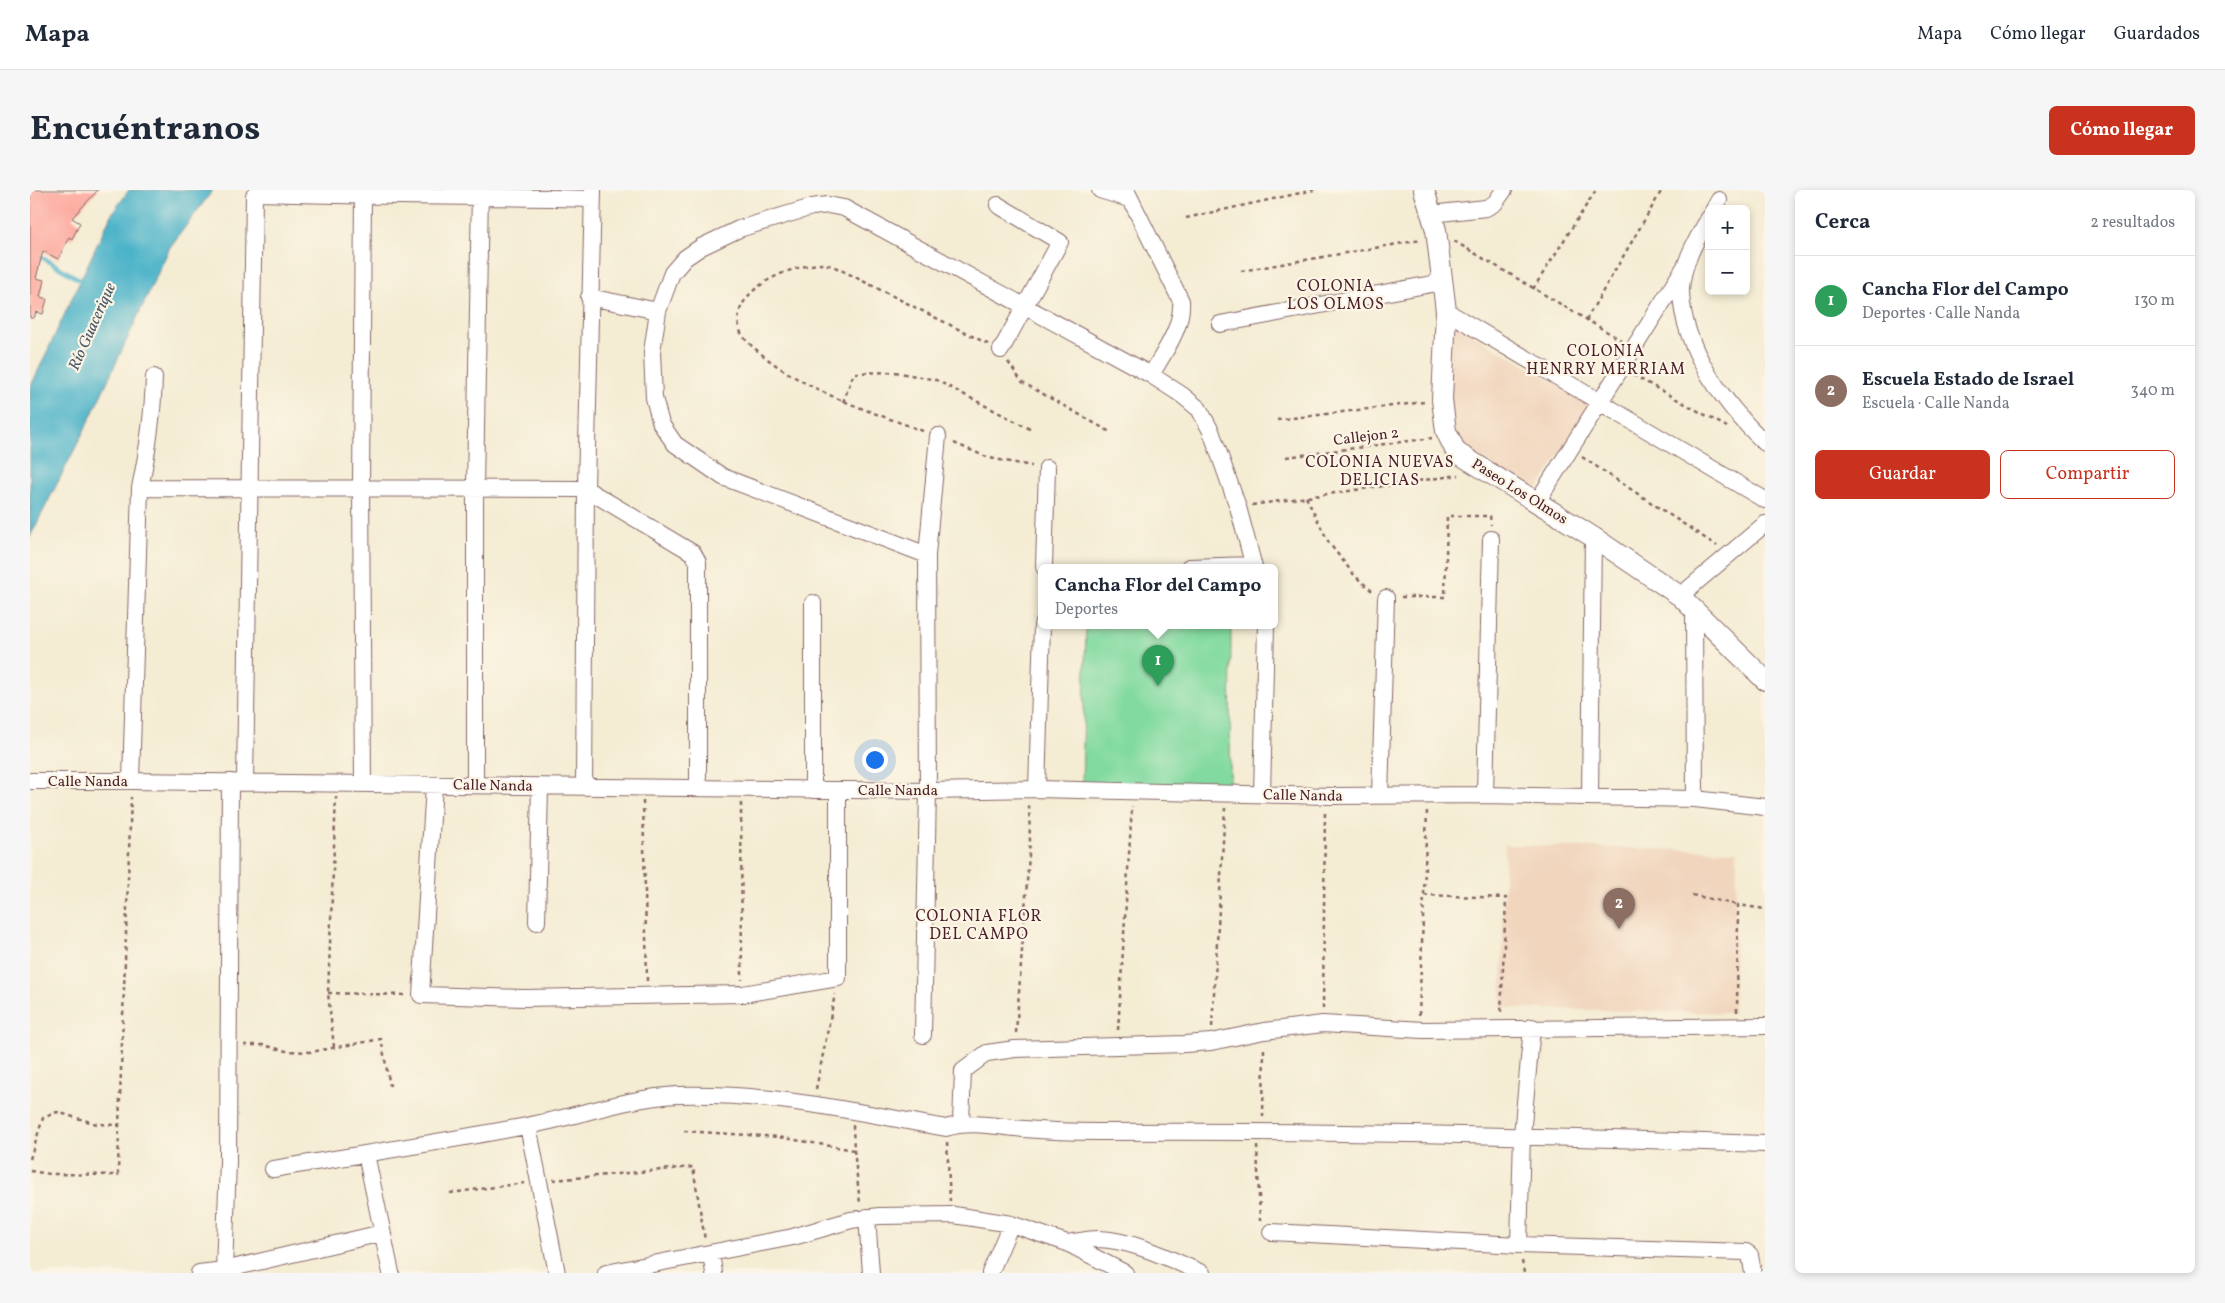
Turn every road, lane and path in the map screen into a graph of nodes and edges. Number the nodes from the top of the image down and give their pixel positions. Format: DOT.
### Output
graph roads {
  1 [pos="1100,190"];
  2 [pos="1314,190"];
  3 [pos="1424,190"];
  4 [pos="1504,190"];
  5 [pos="1596,190"];
  6 [pos="1662,190"];
  7 [pos="364,193"];
  8 [pos="480,193"];
  9 [pos="592,194"];
  10 [pos="1128,194"];
  11 [pos="998,205"];
  12 [pos="1186,218"];
  13 [pos="1705,225"];
  14 [pos="1435,227"];
  15 [pos="1686,265"];
  16 [pos="1241,271"];
  17 [pos="1442,282"];
  18 [pos="1533,289"];
  19 [pos="589,297"];
  20 [pos="1026,308"];
  21 [pos="658,311"];
  22 [pos="1446,311"];
  23 [pos="1586,320"];
  24 [pos="1220,324"];
  25 [pos="1634,348"];
  26 [pos="1001,350"];
  27 [pos="1621,368"];
  28 [pos="1151,375"];
  29 [pos="154,377"];
  30 [pos="1442,400"];
  31 [pos="842,402"];
  32 [pos="1600,403"];
  33 [pos="1277,420"];
  34 [pos="1731,429"];
  35 [pos="1032,430"];
  36 [pos="1110,432"];
  37 [pos="938,436"];
  38 [pos="1448,436"];
  39 [pos="1765,443"];
  40 [pos="1570,449"];
  41 [pos="1286,457"];
  42 [pos="1047,468"];
  43 [pos="1460,475"];
  44 [pos="140,488"];
  45 [pos="250,488"];
  46 [pos="361,488"];
  47 [pos="475,489"];
  48 [pos="586,489"];
  49 [pos="1306,497"];
  50 [pos="1765,500"];
  51 [pos="1537,502"];
  52 [pos="1238,507"];
  53 [pos="1765,524"];
  54 [pos="1593,537"];
  55 [pos="1491,539"];
  56 [pos="1730,554"];
  57 [pos="927,555"];
  58 [pos="1044,564"];
  59 [pos="1253,564"];
  60 [pos="1386,598"];
  61 [pos="1687,602"];
  62 [pos="814,603"];
  63 [pos="1042,629"];
  64 [pos="1266,629"];
  65 [pos="1765,680"];
  66 [pos="30,781"];
  67 [pos="131,781"];
  68 [pos="238,782"];
  69 [pos="337,783"];
  70 [pos="363,784"];
  71 [pos="434,785"];
  72 [pos="475,785"];
  73 [pos="540,786"];
  74 [pos="584,787"];
  75 [pos="642,787"];
  76 [pos="698,788"];
  77 [pos="741,789"];
  78 [pos="813,790"];
  79 [pos="838,790"];
  80 [pos="1033,790"];
  81 [pos="928,791"];
  82 [pos="1133,792"];
  83 [pos="1226,794"];
  84 [pos="1262,795"];
  85 [pos="1427,795"];
  86 [pos="1485,795"];
  87 [pos="1325,796"];
  88 [pos="1380,796"];
  89 [pos="1590,797"];
  90 [pos="1694,799"];
  91 [pos="1765,807"];
  92 [pos="1692,895"];
  93 [pos="1424,896"];
  94 [pos="1738,905"];
  95 [pos="1765,909"];
  96 [pos="537,922"];
  97 [pos="838,978"];
  98 [pos="328,992"];
  99 [pos="742,994"];
  100 [pos="421,995"];
  101 [pos="647,997"];
  102 [pos="1323,1024"];
  103 [pos="1737,1026"];
  104 [pos="1765,1026"];
  105 [pos="1532,1027"];
  106 [pos="1501,1028"];
  107 [pos="1419,1029"];
  108 [pos="1264,1031"];
  109 [pos="924,1035"];
  110 [pos="1211,1042"];
  111 [pos="228,1046"];
  112 [pos="334,1047"];
  113 [pos="1117,1047"];
  114 [pos="1015,1049"];
  115 [pos="390,1086"];
  116 [pos="814,1103"];
  117 [pos="852,1111"];
  118 [pos="119,1125"];
  119 [pos="528,1126"];
  120 [pos="954,1126"];
  121 [pos="684,1131"];
  122 [pos="1260,1131"];
  123 [pos="1522,1136"];
  124 [pos="1765,1144"];
  125 [pos="854,1150"];
  126 [pos="366,1154"];
  127 [pos="30,1159"];
  128 [pos="273,1169"];
  129 [pos="30,1170"];
  130 [pos="539,1181"];
  131 [pos="450,1193"];
  132 [pos="951,1215"];
  133 [pos="864,1218"];
  134 [pos="1011,1224"];
  135 [pos="1271,1232"];
  136 [pos="382,1234"];
  137 [pos="1067,1243"];
  138 [pos="1519,1245"];
  139 [pos="709,1253"];
  140 [pos="224,1270"];
  141 [pos="199,1273"];
  142 [pos="391,1273"];
  143 [pos="557,1273"];
  144 [pos="606,1273"];
  145 [pos="714,1273"];
  146 [pos="871,1273"];
  147 [pos="990,1273"];
  148 [pos="1125,1273"];
  149 [pos="1202,1273"];
  150 [pos="1752,1273"];
  1 -- 10 [label="street"];
  2 -- 12 [label="path"];
  3 -- 14 [label="street, Paseo Los Olmos"];
  4 -- 14 [label="street"];
  5 -- 18 [label="path"];
  6 -- 23 [label="path"];
  7 -- 8 [label="street"];
  7 -- 45 [label="street"];
  7 -- 46 [label="street"];
  8 -- 9 [label="street"];
  8 -- 47 [label="street"];
  9 -- 19 [label="street"];
  10 -- 28 [label="street"];
  11 -- 20 [label="street"];
  13 -- 15 [label="street"];
  14 -- 16 [label="path"];
  14 -- 17 [label="street, Paseo Los Olmos"];
  14 -- 18 [label="path"];
  15 -- 25 [label="street"];
  15 -- 39 [label="street"];
  17 -- 22 [label="street, Paseo Los Olmos"];
  17 -- 24 [label="street"];
  18 -- 23 [label="path"];
  19 -- 21 [label="street"];
  19 -- 48 [label="street"];
  20 -- 21 [label="street"];
  20 -- 26 [label="street"];
  20 -- 28 [label="street"];
  21 -- 57 [label="street"];
  22 -- 30 [label="street, Paseo Los Olmos"];
  22 -- 32 [label="street"];
  23 -- 25 [label="path"];
  25 -- 27 [label="street"];
  26 -- 31 [label="path"];
  26 -- 36 [label="path"];
  27 -- 32 [label="street"];
  27 -- 34 [label="path"];
  28 -- 52 [label="street"];
  29 -- 44 [label="street"];
  30 -- 33 [label="path"];
  30 -- 38 [label="street, Paseo Los Olmos"];
  31 -- 35 [label="path"];
  31 -- 37 [label="path"];
  32 -- 40 [label="street"];
  32 -- 50 [label="street"];
  37 -- 42 [label="path"];
  37 -- 57 [label="street"];
  38 -- 41 [label="path, Callejon 2"];
  38 -- 51 [label="street, Paseo Los Olmos"];
  40 -- 51 [label="street"];
  40 -- 56 [label="path"];
  42 -- 58 [label="street"];
  43 -- 49 [label="path"];
  44 -- 45 [label="street"];
  44 -- 67 [label="street"];
  45 -- 46 [label="street"];
  45 -- 68 [label="street"];
  46 -- 47 [label="street"];
  46 -- 70 [label="street"];
  47 -- 48 [label="street"];
  47 -- 72 [label="street"];
  48 -- 74 [label="street"];
  48 -- 76 [label="street"];
  49 -- 52 [label="path"];
  49 -- 60 [label="path"];
  51 -- 54 [label="street, Paseo Los Olmos"];
  52 -- 59 [label="street"];
  53 -- 56 [label="street"];
  54 -- 61 [label="street, Paseo Los Olmos"];
  54 -- 89 [label="street"];
  55 -- 60 [label="path"];
  55 -- 86 [label="street"];
  56 -- 61 [label="street"];
  57 -- 81 [label="street"];
  60 -- 88 [label="street"];
  61 -- 65 [label="street, Paseo Los Olmos"];
  61 -- 90 [label="street"];
  62 -- 78 [label="street"];
  63 -- 80 [label="street"];
  64 -- 84 [label="street"];
  66 -- 67 [label="street, Calle Nanda"];
  67 -- 68 [label="street, Calle Nanda"];
  67 -- 118 [label="path"];
  68 -- 69 [label="street, Calle Nanda"];
  68 -- 111 [label="street"];
  69 -- 70 [label="street, Calle Nanda"];
  69 -- 98 [label="path"];
  70 -- 71 [label="street, Calle Nanda"];
  71 -- 72 [label="street, Calle Nanda"];
  71 -- 100 [label="street"];
  72 -- 73 [label="street, Calle Nanda"];
  73 -- 74 [label="street, Calle Nanda"];
  73 -- 96 [label="street"];
  74 -- 75 [label="street, Calle Nanda"];
  75 -- 76 [label="street, Calle Nanda"];
  75 -- 101 [label="path"];
  76 -- 77 [label="street, Calle Nanda"];
  77 -- 78 [label="street, Calle Nanda"];
  77 -- 99 [label="path"];
  78 -- 79 [label="street, Calle Nanda"];
  79 -- 81 [label="street, Calle Nanda"];
  79 -- 97 [label="street"];
  80 -- 81 [label="street, Calle Nanda"];
  80 -- 82 [label="street, Calle Nanda"];
  80 -- 114 [label="path"];
  81 -- 109 [label="street"];
  82 -- 83 [label="street, Calle Nanda"];
  82 -- 113 [label="path"];
  83 -- 84 [label="street, Calle Nanda"];
  83 -- 110 [label="path"];
  84 -- 87 [label="street, Calle Nanda"];
  85 -- 86 [label="street, Calle Nanda"];
  85 -- 88 [label="street, Calle Nanda"];
  85 -- 93 [label="path"];
  86 -- 89 [label="street, Calle Nanda"];
  87 -- 88 [label="street, Calle Nanda"];
  87 -- 102 [label="path"];
  89 -- 90 [label="street, Calle Nanda"];
  90 -- 91 [label="street, Calle Nanda"];
  92 -- 94 [label="path"];
  93 -- 106 [label="path"];
  93 -- 107 [label="path"];
  94 -- 95 [label="path"];
  94 -- 103 [label="path"];
  97 -- 99 [label="street"];
  97 -- 116 [label="path"];
  98 -- 100 [label="path"];
  98 -- 112 [label="path"];
  99 -- 101 [label="street"];
  100 -- 101 [label="street"];
  102 -- 107 [label="street"];
  102 -- 108 [label="street"];
  103 -- 104 [label="street"];
  103 -- 105 [label="street"];
  105 -- 106 [label="street"];
  105 -- 123 [label="street"];
  106 -- 107 [label="street"];
  108 -- 110 [label="street"];
  108 -- 122 [label="path"];
  110 -- 113 [label="street"];
  111 -- 112 [label="path"];
  111 -- 140 [label="street"];
  112 -- 115 [label="path"];
  113 -- 114 [label="street"];
  114 -- 120 [label="street"];
  116 -- 117 [label="street"];
  116 -- 119 [label="street"];
  117 -- 120 [label="street"];
  117 -- 125 [label="path"];
  118 -- 127 [label="path"];
  118 -- 129 [label="path"];
  119 -- 126 [label="street"];
  119 -- 130 [label="street"];
  120 -- 122 [label="street"];
  120 -- 132 [label="path"];
  121 -- 125 [label="path"];
  122 -- 123 [label="street"];
  122 -- 135 [label="path"];
  123 -- 124 [label="street"];
  123 -- 138 [label="street"];
  125 -- 133 [label="path"];
  126 -- 128 [label="street"];
  126 -- 136 [label="street"];
  130 -- 131 [label="path"];
  130 -- 139 [label="path"];
  130 -- 143 [label="street"];
  132 -- 133 [label="street"];
  132 -- 134 [label="street"];
  133 -- 139 [label="street"];
  133 -- 146 [label="street"];
  134 -- 137 [label="street"];
  134 -- 147 [label="street"];
  135 -- 138 [label="street"];
  136 -- 140 [label="street"];
  136 -- 142 [label="street"];
  137 -- 148 [label="street"];
  137 -- 149 [label="street"];
  138 -- 150 [label="street"];
  139 -- 144 [label="street"];
  139 -- 145 [label="street"];
  140 -- 141 [label="street"];
}
